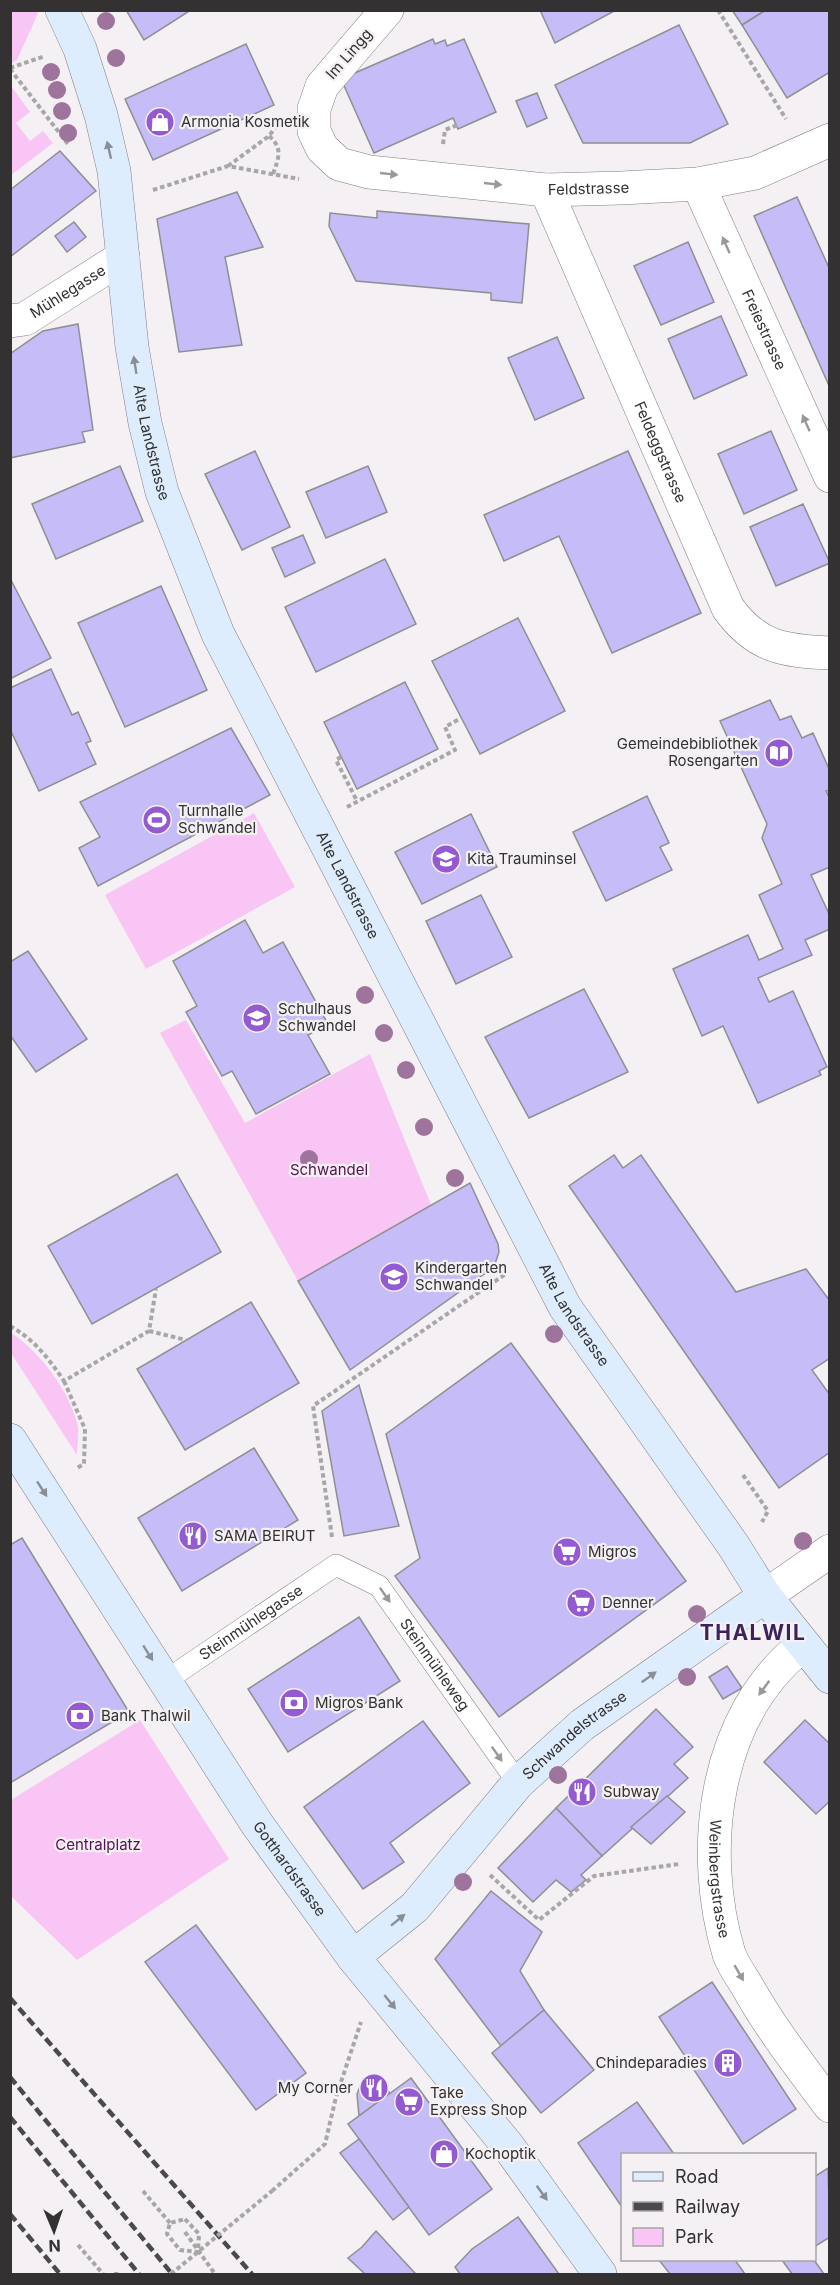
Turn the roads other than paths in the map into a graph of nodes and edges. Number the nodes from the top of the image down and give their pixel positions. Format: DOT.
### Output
graph roads {
  1 [pos="62,10"];
  2 [pos="387,10"];
  3 [pos="830,140"];
  4 [pos="339,164"];
  5 [pos="698,184"];
  6 [pos="546,190"];
  7 [pos="123,257"];
  8 [pos="10,321"];
  9 [pos="830,476"];
  10 [pos="830,652"];
  11 [pos="10,1440"];
  12 [pos="830,1551"];
  13 [pos="336,1565"];
  14 [pos="765,1596"];
  15 [pos="803,1645"];
  16 [pos="830,1677"];
  17 [pos="165,1681"];
  18 [pos="518,1784"];
  19 [pos="353,1957"];
  20 [pos="830,2106"];
  21 [pos="600,2274"];
  7 -- 1 [label="street, Alte Landstrasse, one-way"];
  2 -- 4 [label="street, Im Lingg"];
  3 -- 5 [label="street, Feldstrasse"];
  4 -- 6 [label="street, Feldstrasse, one-way"];
  5 -- 6 [label="street, Feldstrasse"];
  9 -- 5 [label="street, Freiestrasse, one-way"];
  6 -- 10 [label="street, Feldeggstrasse"];
  7 -- 8 [label="street, Mühlegasse"];
  14 -- 7 [label="street, Alte Landstrasse, one-way"];
  11 -- 17 [label="street, Gotthardstrasse, one-way"];
  12 -- 14 [label="street, Schwandelstrasse"];
  13 -- 17 [label="lane, Steinmühlegasse"];
  13 -- 18 [label="lane, Steinmühleweg, one-way"];
  14 -- 15 [label="street, Alte Landstrasse"];
  18 -- 14 [label="street, Schwandelstrasse, one-way"];
  15 -- 16 [label="street, Alte Landstrasse"];
  15 -- 20 [label="street, Weinbergstrasse, one-way"];
  17 -- 19 [label="street, Gotthardstrasse"];
  19 -- 18 [label="street, Schwandelstrasse, one-way"];
  19 -- 21 [label="street, Gotthardstrasse, one-way"];
}
